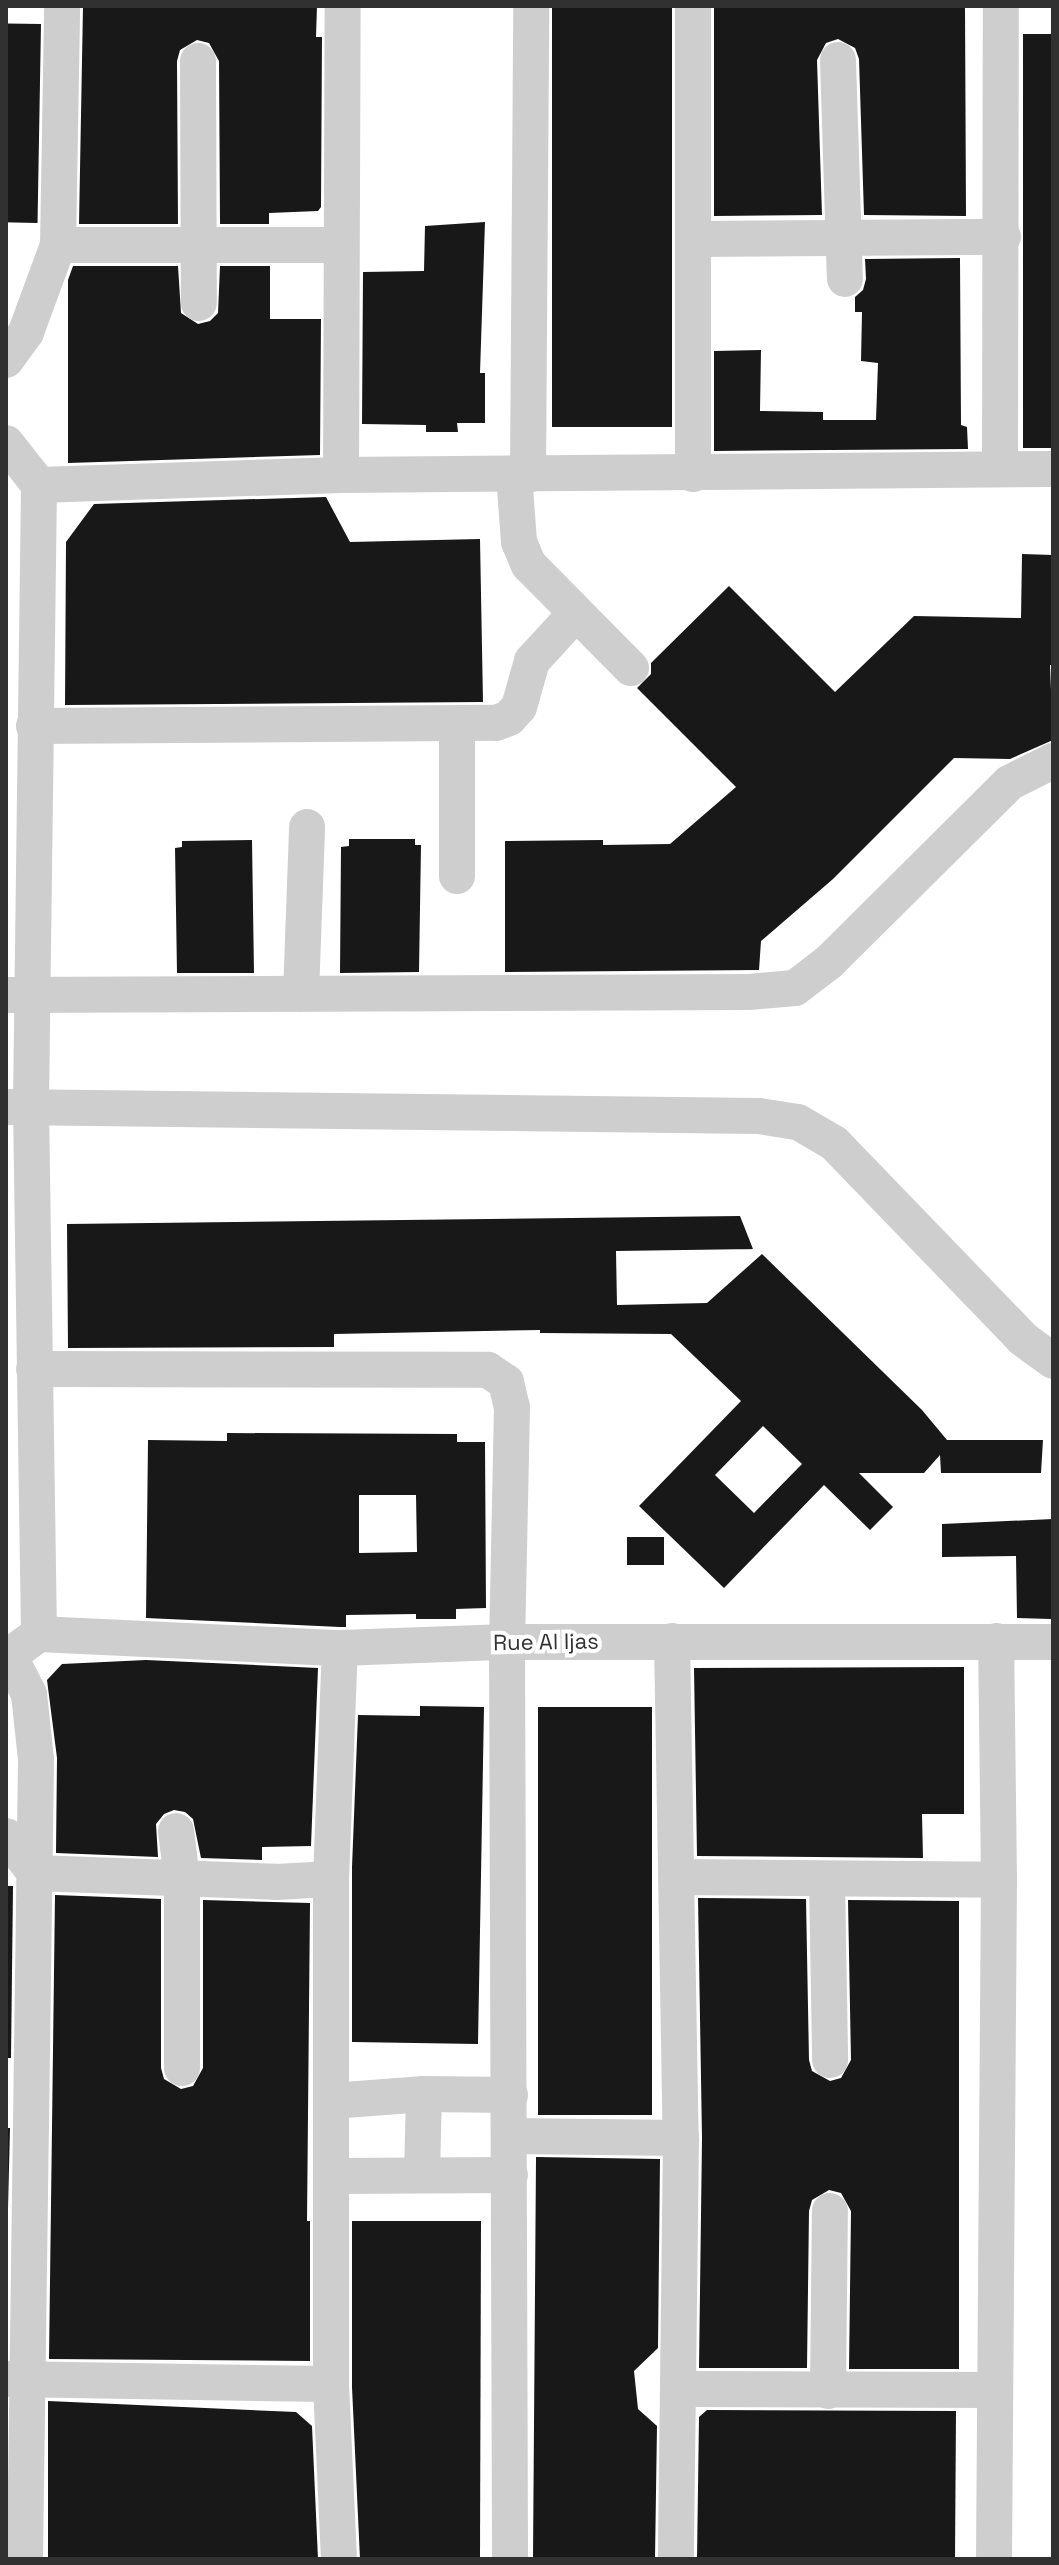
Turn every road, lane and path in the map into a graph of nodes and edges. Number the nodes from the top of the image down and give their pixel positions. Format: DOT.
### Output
graph roads {
  1 [pos="62,6"];
  2 [pos="343,6"];
  3 [pos="531,6"];
  4 [pos="693,6"];
  5 [pos="1001,6"];
  6 [pos="838,60"];
  7 [pos="198,61"];
  8 [pos="843,236"];
  9 [pos="1003,237"];
  10 [pos="693,239"];
  11 [pos="58,245"];
  12 [pos="196,245"];
  13 [pos="341,245"];
  14 [pos="845,279"];
  15 [pos="199,303"];
  16 [pos="6,360"];
  17 [pos="6,443"];
  18 [pos="1000,469"];
  19 [pos="1053,469"];
  20 [pos="693,474"];
  21 [pos="341,475"];
  22 [pos="521,475"];
  23 [pos="39,485"];
  24 [pos="575,614"];
  25 [pos="631,668"];
  26 [pos="457,723"];
  27 [pos="34,726"];
  28 [pos="1053,761"];
  29 [pos="20,786"];
  30 [pos="307,827"];
  31 [pos="457,876"];
  32 [pos="301,994"];
  33 [pos="20,996"];
  34 [pos="18,1107"];
  35 [pos="20,1306"];
  36 [pos="1053,1361"];
  37 [pos="34,1369"];
  38 [pos="39,1634"];
  39 [pos="672,1641"];
  40 [pos="996,1641"];
  41 [pos="507,1642"];
  42 [pos="1053,1642"];
  43 [pos="340,1648"];
  44 [pos="7,1656"];
  45 [pos="176,1831"];
  46 [pos="6,1836"];
  47 [pos="35,1873"];
  48 [pos="677,1877"];
  49 [pos="182,1879"];
  50 [pos="331,1879"];
  51 [pos="827,1880"];
  52 [pos="999,1880"];
  53 [pos="830,2060"];
  54 [pos="182,2068"];
  55 [pos="424,2094"];
  56 [pos="510,2095"];
  57 [pos="332,2101"];
  58 [pos="510,2136"];
  59 [pos="681,2138"];
  60 [pos="422,2175"];
  61 [pos="510,2175"];
  62 [pos="331,2176"];
  63 [pos="830,2211"];
  64 [pos="16,2379"];
  65 [pos="331,2384"];
  66 [pos="679,2389"];
  67 [pos="994,2390"];
  68 [pos="828,2391"];
  69 [pos="25,2559"];
  70 [pos="339,2559"];
  71 [pos="510,2559"];
  72 [pos="676,2559"];
  73 [pos="994,2559"];
  1 -- 11 [label="street"];
  2 -- 13 [label="street"];
  3 -- 22 [label="street"];
  4 -- 10 [label="street"];
  5 -- 9 [label="street"];
  6 -- 8 [label="street"];
  7 -- 12 [label="street"];
  8 -- 9 [label="street"];
  8 -- 10 [label="street"];
  8 -- 14 [label="street"];
  9 -- 18 [label="street"];
  10 -- 20 [label="street"];
  11 -- 12 [label="street"];
  11 -- 16 [label="street"];
  12 -- 13 [label="street"];
  12 -- 15 [label="street"];
  13 -- 21 [label="street"];
  17 -- 23 [label="street"];
  18 -- 19 [label="street"];
  18 -- 20 [label="street"];
  20 -- 22 [label="street"];
  21 -- 22 [label="street"];
  21 -- 23 [label="street"];
  22 -- 24 [label="street"];
  23 -- 27 [label="street"];
  24 -- 25 [label="street"];
  24 -- 26 [label="street"];
  26 -- 27 [label="street"];
  26 -- 31 [label="street"];
  27 -- 29 [label="street"];
  28 -- 32 [label="street"];
  29 -- 33 [label="street"];
  30 -- 32 [label="street"];
  32 -- 33 [label="street"];
  33 -- 34 [label="street"];
  34 -- 35 [label="street"];
  34 -- 36 [label="street"];
  35 -- 37 [label="street"];
  37 -- 38 [label="street"];
  37 -- 41 [label="street"];
  38 -- 43 [label="street, Rue Al Ijas"];
  38 -- 44 [label="street"];
  39 -- 40 [label="street, Rue Al Ijas"];
  39 -- 41 [label="street, Rue Al Ijas"];
  39 -- 48 [label="street"];
  40 -- 42 [label="street, Rue Al Ijas"];
  40 -- 52 [label="street"];
  41 -- 43 [label="street, Rue Al Ijas"];
  41 -- 56 [label="street"];
  43 -- 50 [label="street"];
  44 -- 47 [label="street"];
  45 -- 49 [label="street"];
  46 -- 47 [label="street"];
  47 -- 49 [label="street"];
  47 -- 64 [label="street"];
  48 -- 51 [label="street"];
  48 -- 59 [label="street"];
  49 -- 50 [label="street"];
  49 -- 54 [label="street"];
  50 -- 57 [label="street"];
  51 -- 52 [label="street"];
  51 -- 53 [label="street"];
  52 -- 67 [label="street"];
  55 -- 56 [label="street"];
  55 -- 57 [label="street"];
  55 -- 60 [label="street"];
  56 -- 58 [label="street"];
  57 -- 62 [label="street"];
  58 -- 59 [label="street"];
  58 -- 61 [label="street"];
  59 -- 66 [label="street"];
  60 -- 61 [label="street"];
  60 -- 62 [label="street"];
  61 -- 71 [label="street"];
  62 -- 65 [label="street"];
  63 -- 68 [label="street"];
  64 -- 65 [label="street"];
  64 -- 69 [label="street"];
  65 -- 70 [label="street"];
  66 -- 68 [label="street"];
  66 -- 72 [label="street"];
  67 -- 68 [label="street"];
  67 -- 73 [label="street"];
}
